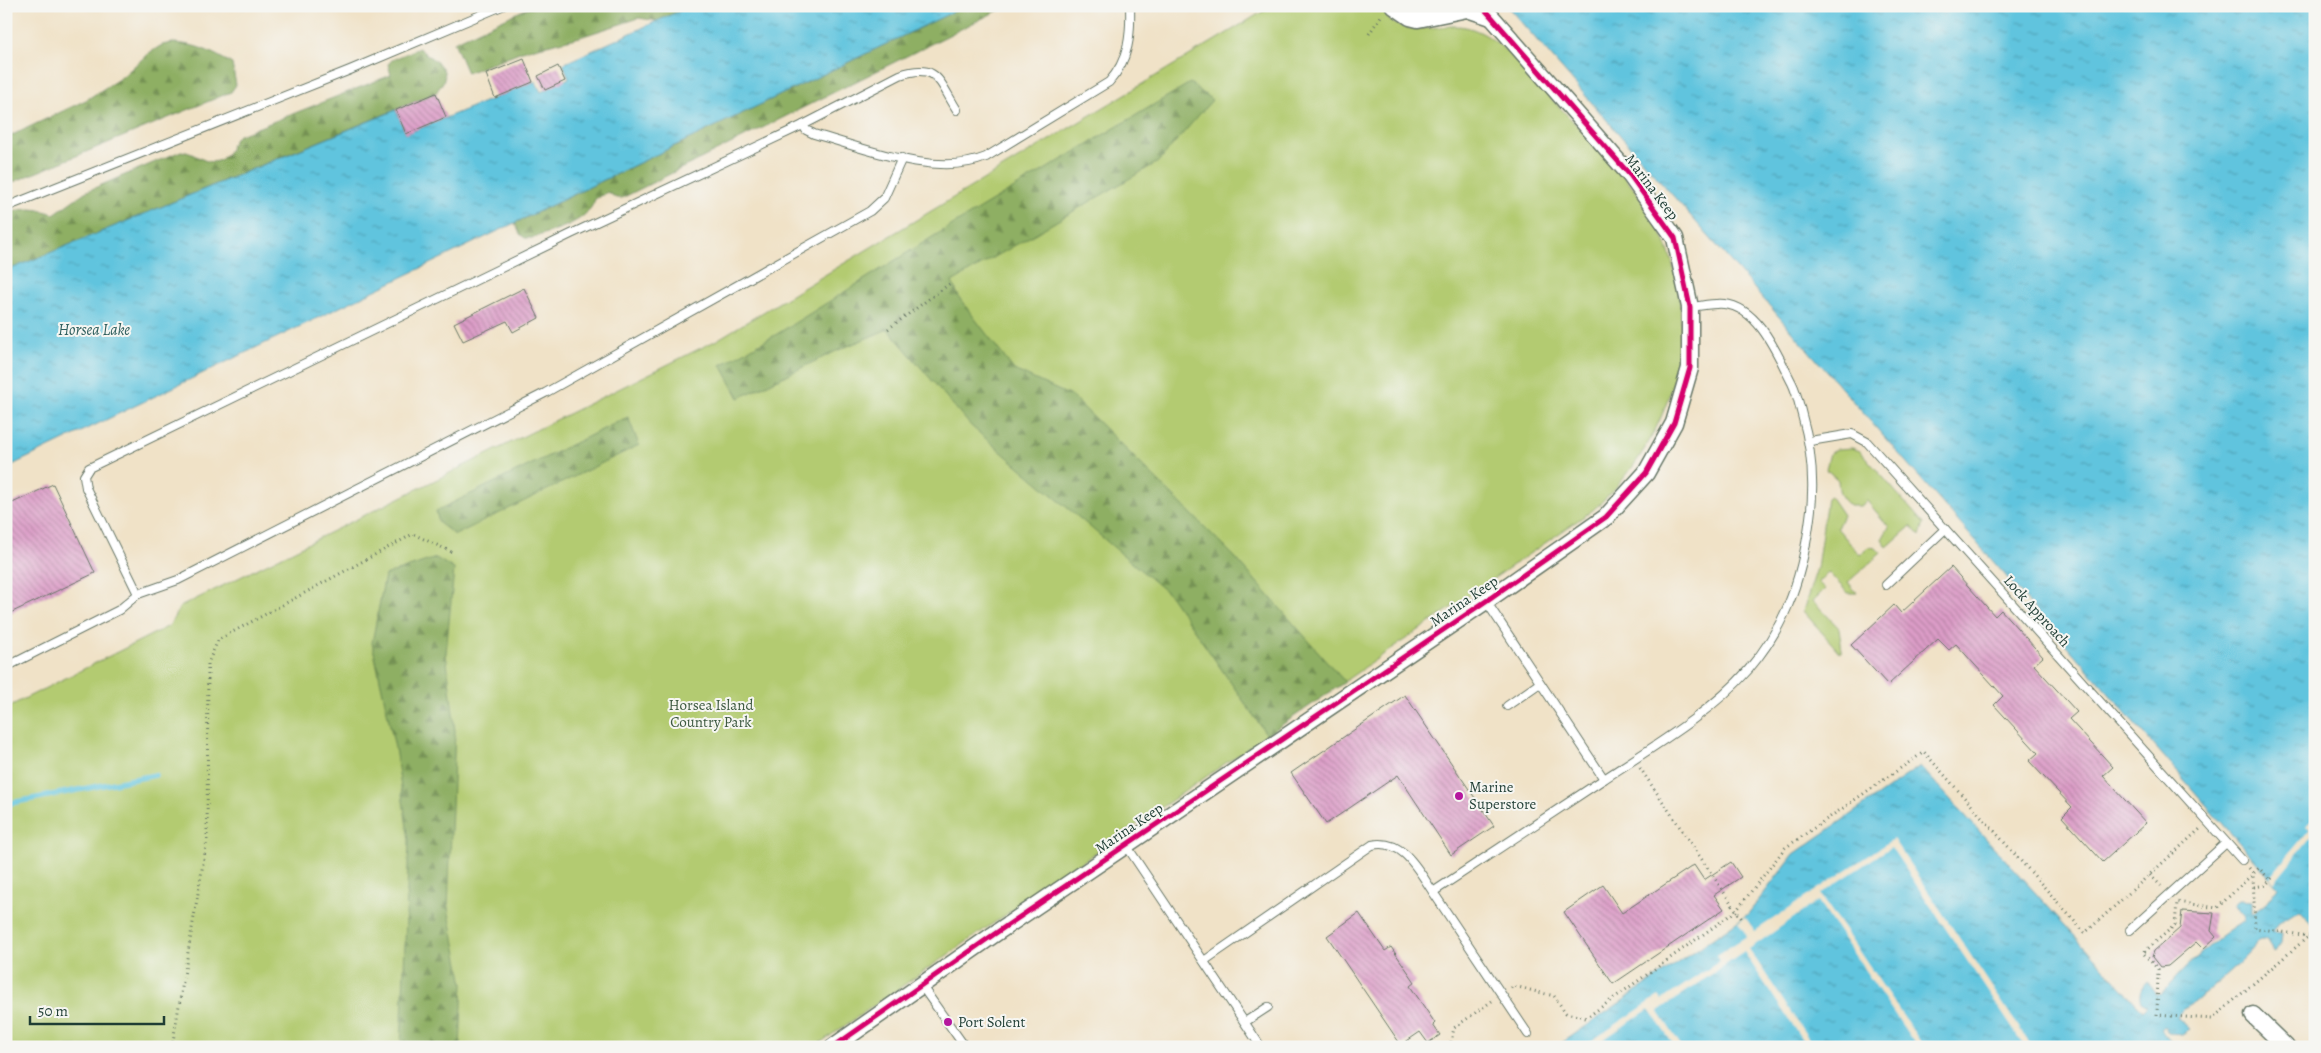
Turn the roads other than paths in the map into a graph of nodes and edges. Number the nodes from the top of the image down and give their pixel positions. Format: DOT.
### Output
graph roads {
  1 [pos="502,6"];
  2 [pos="1130,6"];
  3 [pos="1389,10"];
  4 [pos="1486,11"];
  5 [pos="957,110"];
  6 [pos="803,126"];
  7 [pos="902,158"];
  8 [pos="6,206"];
  9 [pos="1690,307"];
  10 [pos="1810,441"];
  11 [pos="1945,529"];
  12 [pos="1886,585"];
  13 [pos="138,594"];
  14 [pos="1486,601"];
  15 [pos="6,667"];
  16 [pos="1540,682"];
  17 [pos="1506,706"];
  18 [pos="1604,779"];
  19 [pos="2226,843"];
  20 [pos="1126,845"];
  21 [pos="2242,860"];
  22 [pos="1432,892"];
  23 [pos="2130,930"];
  24 [pos="1204,961"];
  25 [pos="921,985"];
  26 [pos="1268,1007"];
  27 [pos="2253,1015"];
  28 [pos="1245,1022"];
  29 [pos="1528,1034"];
  30 [pos="833,1047"];
  31 [pos="964,1047"];
  32 [pos="1261,1047"];
  33 [pos="2286,1047"];
  1 -- 8 [label="lane"];
  2 -- 7 [label="lane"];
  3 -- 4 [label="street, Marina Keep"];
  4 -- 9 [label="street, Marina Keep"];
  5 -- 6 [label="lane"];
  6 -- 7 [label="lane"];
  6 -- 13 [label="lane"];
  7 -- 13 [label="lane"];
  9 -- 10 [label="lane"];
  9 -- 14 [label="street, Marina Keep"];
  10 -- 11 [label="lane, Lock Approach"];
  10 -- 18 [label="lane"];
  11 -- 12 [label="lane"];
  11 -- 19 [label="lane, Lock Approach"];
  13 -- 15 [label="lane"];
  14 -- 16 [label="lane"];
  14 -- 20 [label="street, Marina Keep"];
  16 -- 17 [label="lane"];
  16 -- 18 [label="lane"];
  18 -- 22 [label="lane"];
  19 -- 21 [label="lane, Lock Approach"];
  19 -- 23 [label="lane"];
  20 -- 24 [label="lane"];
  20 -- 25 [label="street, Marina Keep"];
  22 -- 24 [label="lane"];
  22 -- 29 [label="lane"];
  24 -- 28 [label="lane"];
  25 -- 30 [label="street, Marina Keep"];
  25 -- 31 [label="lane"];
  26 -- 28 [label="lane"];
  27 -- 33 [label="street"];
  28 -- 32 [label="lane"];
}
